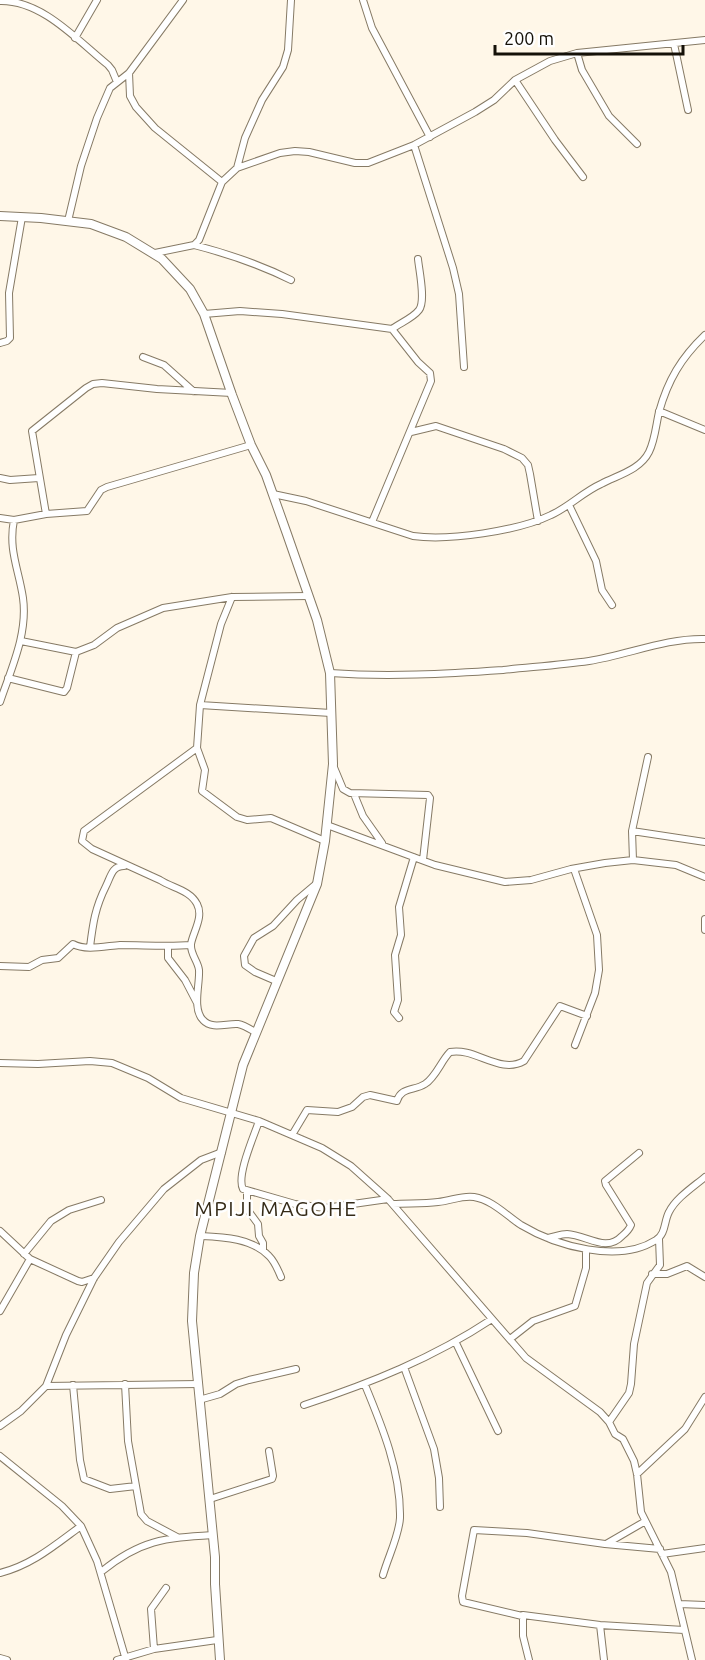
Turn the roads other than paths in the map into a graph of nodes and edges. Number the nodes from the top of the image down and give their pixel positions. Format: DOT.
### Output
graph roads {
  1 [pos="183,0"];
  2 [pos="291,0"];
  3 [pos="363,0"];
  4 [pos="0,1"];
  5 [pos="19,1"];
  6 [pos="94,2"];
  7 [pos="75,38"];
  8 [pos="705,40"];
  9 [pos="675,44"];
  10 [pos="577,53"];
  11 [pos="129,73"];
  12 [pos="515,80"];
  13 [pos="117,82"];
  14 [pos="688,110"];
  15 [pos="430,136"];
  16 [pos="637,144"];
  17 [pos="414,145"];
  18 [pos="237,168"];
  19 [pos="583,177"];
  20 [pos="222,182"];
  21 [pos="0,216"];
  22 [pos="22,217"];
  23 [pos="68,221"];
  24 [pos="194,245"];
  25 [pos="155,253"];
  26 [pos="418,259"];
  27 [pos="291,280"];
  28 [pos="204,314"];
  29 [pos="392,329"];
  30 [pos="705,335"];
  31 [pos="0,343"];
  32 [pos="144,357"];
  33 [pos="464,367"];
  34 [pos="193,391"];
  35 [pos="232,393"];
  36 [pos="659,411"];
  37 [pos="705,430"];
  38 [pos="411,432"];
  39 [pos="251,445"];
  40 [pos="0,478"];
  41 [pos="39,478"];
  42 [pos="273,494"];
  43 [pos="569,505"];
  44 [pos="46,514"];
  45 [pos="0,518"];
  46 [pos="14,520"];
  47 [pos="538,521"];
  48 [pos="372,522"];
  49 [pos="309,596"];
  50 [pos="232,597"];
  51 [pos="612,605"];
  52 [pos="705,639"];
  53 [pos="21,641"];
  54 [pos="76,652"];
  55 [pos="330,673"];
  56 [pos="8,678"];
  57 [pos="0,702"];
  58 [pos="200,705"];
  59 [pos="332,713"];
  60 [pos="197,748"];
  61 [pos="648,757"];
  62 [pos="333,764"];
  63 [pos="354,794"];
  64 [pos="327,825"];
  65 [pos="632,831"];
  66 [pos="326,841"];
  67 [pos="705,842"];
  68 [pos="383,844"];
  69 [pos="414,857"];
  70 [pos="423,860"];
  71 [pos="633,860"];
  72 [pos="128,866"];
  73 [pos="574,868"];
  74 [pos="705,877"];
  75 [pos="317,884"];
  76 [pos="705,919"];
  77 [pos="705,930"];
  78 [pos="191,945"];
  79 [pos="90,947"];
  80 [pos="168,947"];
  81 [pos="0,966"];
  82 [pos="276,981"];
  83 [pos="198,1006"];
  84 [pos="586,1016"];
  85 [pos="399,1018"];
  86 [pos="255,1032"];
  87 [pos="575,1044"];
  88 [pos="0,1063"];
  89 [pos="231,1112"];
  90 [pos="259,1121"];
  91 [pos="292,1135"];
  92 [pos="222,1152"];
  93 [pos="639,1153"];
  94 [pos="705,1177"];
  95 [pos="247,1191"];
  96 [pos="101,1200"];
  97 [pos="391,1202"];
  98 [pos="0,1231"];
  99 [pos="200,1236"];
  100 [pos="547,1238"];
  101 [pos="659,1239"];
  102 [pos="262,1250"];
  103 [pos="586,1250"];
  104 [pos="24,1254"];
  105 [pos="30,1259"];
  106 [pos="652,1274"];
  107 [pos="281,1277"];
  108 [pos="705,1277"];
  109 [pos="94,1278"];
  110 [pos="0,1311"];
  111 [pos="492,1319"];
  112 [pos="510,1340"];
  113 [pos="456,1343"];
  114 [pos="404,1367"];
  115 [pos="296,1369"];
  116 [pos="125,1384"];
  117 [pos="199,1384"];
  118 [pos="73,1385"];
  119 [pos="365,1385"];
  120 [pos="46,1386"];
  121 [pos="705,1397"];
  122 [pos="199,1400"];
  123 [pos="304,1405"];
  124 [pos="609,1422"];
  125 [pos="0,1426"];
  126 [pos="498,1431"];
  127 [pos="269,1451"];
  128 [pos="0,1456"];
  129 [pos="638,1474"];
  130 [pos="136,1486"];
  131 [pos="210,1499"];
  132 [pos="440,1506"];
  133 [pos="644,1522"];
  134 [pos="81,1526"];
  135 [pos="213,1534"];
  136 [pos="177,1538"];
  137 [pos="605,1544"];
  138 [pos="705,1548"];
  139 [pos="661,1551"];
  140 [pos="101,1572"];
  141 [pos="0,1573"];
  142 [pos="382,1575"];
  143 [pos="166,1588"];
  144 [pos="679,1604"];
  145 [pos="705,1605"];
  146 [pos="522,1616"];
  147 [pos="600,1625"];
  148 [pos="684,1630"];
  149 [pos="218,1640"];
  150 [pos="154,1649"];
  151 [pos="0,1658"];
  152 [pos="125,1658"];
  153 [pos="8,1660"];
  154 [pos="117,1660"];
  155 [pos="220,1660"];
  156 [pos="529,1660"];
  157 [pos="604,1660"];
  158 [pos="692,1660"];
  1 -- 11 [label="street"];
  2 -- 18 [label="street"];
  3 -- 15 [label="street"];
  4 -- 5 [label="street"];
  5 -- 7 [label="street"];
  6 -- 7 [label="street"];
  7 -- 13 [label="street"];
  8 -- 9 [label="street"];
  9 -- 10 [label="street"];
  9 -- 14 [label="street"];
  10 -- 12 [label="street"];
  10 -- 16 [label="street"];
  11 -- 13 [label="street"];
  11 -- 20 [label="street"];
  12 -- 15 [label="street"];
  12 -- 19 [label="street"];
  13 -- 23 [label="street"];
  15 -- 17 [label="street"];
  17 -- 18 [label="street"];
  17 -- 33 [label="street"];
  18 -- 20 [label="street"];
  20 -- 24 [label="street"];
  21 -- 22 [label="street"];
  22 -- 23 [label="street"];
  22 -- 31 [label="street"];
  23 -- 25 [label="street"];
  24 -- 25 [label="street"];
  24 -- 27 [label="street"];
  25 -- 28 [label="street"];
  26 -- 29 [label="street"];
  28 -- 29 [label="street"];
  28 -- 35 [label="street"];
  29 -- 38 [label="street"];
  30 -- 36 [label="street"];
  32 -- 34 [label="street"];
  34 -- 35 [label="street"];
  34 -- 41 [label="street"];
  35 -- 39 [label="street"];
  36 -- 37 [label="street"];
  36 -- 43 [label="street"];
  38 -- 47 [label="street"];
  38 -- 48 [label="street"];
  39 -- 42 [label="street"];
  39 -- 44 [label="street"];
  40 -- 41 [label="street"];
  41 -- 44 [label="street"];
  42 -- 48 [label="street"];
  42 -- 49 [label="street"];
  43 -- 47 [label="street"];
  43 -- 51 [label="street"];
  44 -- 46 [label="street"];
  45 -- 46 [label="street"];
  46 -- 53 [label="street"];
  47 -- 48 [label="street"];
  49 -- 50 [label="street"];
  49 -- 55 [label="street"];
  50 -- 54 [label="street"];
  50 -- 58 [label="street"];
  52 -- 55 [label="street"];
  53 -- 54 [label="street"];
  53 -- 56 [label="street"];
  54 -- 56 [label="street"];
  55 -- 59 [label="street"];
  56 -- 57 [label="street"];
  58 -- 59 [label="street"];
  58 -- 60 [label="street"];
  59 -- 62 [label="street"];
  60 -- 66 [label="street"];
  60 -- 72 [label="street"];
  61 -- 65 [label="street"];
  62 -- 63 [label="street"];
  62 -- 64 [label="street"];
  63 -- 68 [label="street"];
  63 -- 70 [label="street"];
  64 -- 66 [label="street"];
  64 -- 68 [label="street"];
  65 -- 67 [label="street"];
  65 -- 71 [label="street"];
  66 -- 75 [label="street"];
  68 -- 69 [label="street"];
  69 -- 70 [label="street"];
  69 -- 85 [label="street"];
  70 -- 73 [label="street"];
  71 -- 73 [label="street"];
  71 -- 74 [label="street"];
  72 -- 78 [label="street"];
  72 -- 79 [label="street"];
  73 -- 84 [label="street"];
  75 -- 82 [label="street"];
  75 -- 82 [label="street"];
  76 -- 77 [label="street"];
  78 -- 80 [label="street"];
  78 -- 83 [label="street"];
  79 -- 80 [label="street"];
  79 -- 81 [label="street"];
  80 -- 83 [label="street"];
  82 -- 86 [label="street"];
  83 -- 86 [label="street"];
  84 -- 87 [label="street"];
  84 -- 91 [label="street"];
  86 -- 89 [label="street"];
  88 -- 89 [label="street"];
  89 -- 90 [label="street"];
  89 -- 92 [label="street"];
  90 -- 91 [label="street"];
  90 -- 95 [label="street"];
  91 -- 97 [label="street"];
  92 -- 99 [label="street"];
  92 -- 109 [label="street"];
  93 -- 100 [label="street"];
  94 -- 101 [label="street"];
  95 -- 97 [label="street"];
  95 -- 102 [label="street"];
  96 -- 104 [label="street"];
  97 -- 100 [label="street"];
  97 -- 111 [label="street"];
  98 -- 104 [label="street"];
  99 -- 102 [label="street"];
  99 -- 117 [label="street"];
  100 -- 103 [label="street"];
  101 -- 103 [label="street"];
  101 -- 106 [label="street"];
  102 -- 107 [label="street"];
  103 -- 112 [label="street"];
  104 -- 105 [label="street"];
  105 -- 109 [label="street"];
  105 -- 110 [label="street"];
  106 -- 108 [label="street"];
  106 -- 124 [label="street"];
  109 -- 120 [label="street"];
  111 -- 112 [label="street"];
  111 -- 113 [label="street"];
  112 -- 124 [label="street"];
  113 -- 114 [label="street"];
  113 -- 126 [label="street"];
  114 -- 119 [label="street"];
  114 -- 132 [label="street"];
  115 -- 122 [label="street"];
  116 -- 117 [label="street"];
  116 -- 118 [label="street"];
  116 -- 130 [label="street"];
  117 -- 122 [label="street"];
  118 -- 120 [label="street"];
  118 -- 130 [label="street"];
  119 -- 123 [label="street"];
  119 -- 142 [label="street"];
  120 -- 125 [label="street"];
  121 -- 129 [label="street"];
  122 -- 131 [label="street"];
  124 -- 129 [label="street"];
  127 -- 131 [label="street"];
  128 -- 134 [label="street"];
  129 -- 133 [label="street"];
  130 -- 136 [label="street"];
  131 -- 135 [label="street"];
  133 -- 137 [label="street"];
  133 -- 139 [label="street"];
  134 -- 140 [label="street"];
  134 -- 141 [label="street"];
  135 -- 136 [label="street"];
  135 -- 149 [label="street"];
  136 -- 140 [label="street"];
  137 -- 139 [label="street"];
  137 -- 146 [label="street"];
  138 -- 139 [label="street"];
  139 -- 144 [label="street"];
  140 -- 152 [label="street"];
  143 -- 150 [label="street"];
  144 -- 145 [label="street"];
  144 -- 148 [label="street"];
  146 -- 147 [label="street"];
  146 -- 156 [label="street"];
  147 -- 148 [label="street"];
  147 -- 157 [label="street"];
  148 -- 158 [label="street"];
  149 -- 150 [label="street"];
  149 -- 155 [label="street"];
  150 -- 152 [label="street"];
  151 -- 153 [label="street"];
  152 -- 154 [label="street"];
}
